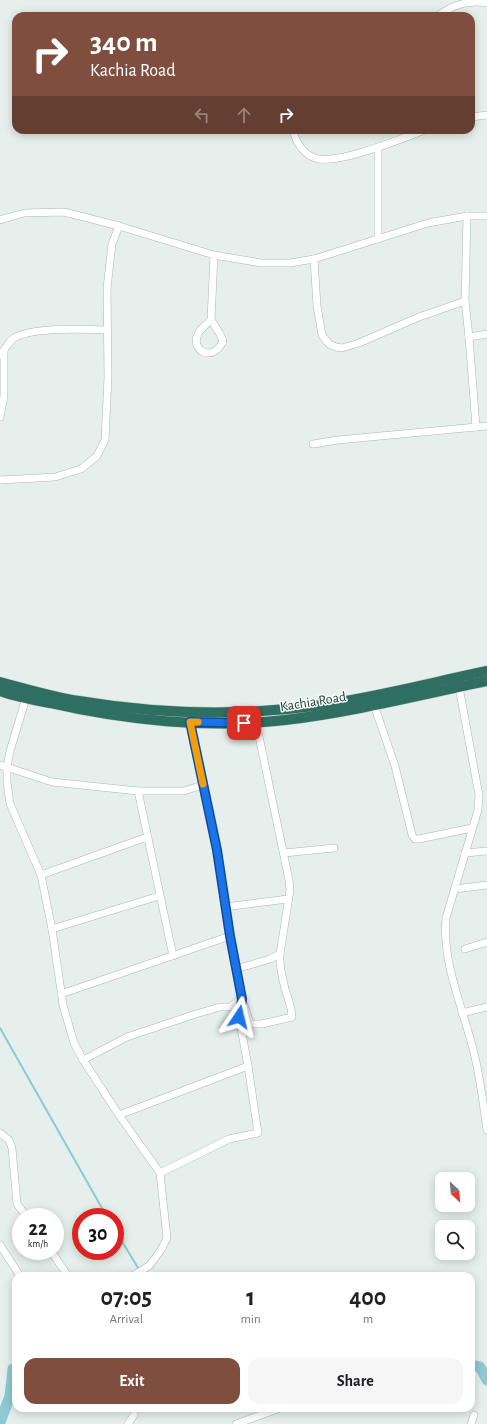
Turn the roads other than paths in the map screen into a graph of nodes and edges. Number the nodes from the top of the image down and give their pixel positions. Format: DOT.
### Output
graph roads {
  1 [pos="487,3"];
  2 [pos="443,12"];
  3 [pos="487,115"];
  4 [pos="475,116"];
  5 [pos="295,134"];
  6 [pos="414,134"];
  7 [pos="378,147"];
  8 [pos="467,216"];
  9 [pos="487,216"];
  10 [pos="0,220"];
  11 [pos="119,226"];
  12 [pos="378,239"];
  13 [pos="214,255"];
  14 [pos="314,259"];
  15 [pos="465,301"];
  16 [pos="211,320"];
  17 [pos="107,330"];
  18 [pos="487,334"];
  19 [pos="469,337"];
  20 [pos="2,353"];
  21 [pos="0,417"];
  22 [pos="487,426"];
  23 [pos="476,427"];
  24 [pos="313,444"];
  25 [pos="0,480"];
  26 [pos="487,671"];
  27 [pos="487,681"];
  28 [pos="0,682"];
  29 [pos="459,687"];
  30 [pos="0,691"];
  31 [pos="26,698"];
  32 [pos="374,705"];
  33 [pos="190,722"];
  34 [pos="256,722"];
  35 [pos="4,766"];
  36 [pos="203,785"];
  37 [pos="138,791"];
  38 [pos="483,794"];
  39 [pos="472,828"];
  40 [pos="147,837"];
  41 [pos="334,848"];
  42 [pos="487,851"];
  43 [pos="284,853"];
  44 [pos="465,853"];
  45 [pos="41,875"];
  46 [pos="487,885"];
  47 [pos="454,889"];
  48 [pos="160,896"];
  49 [pos="288,899"];
  50 [pos="225,907"];
  51 [pos="52,929"];
  52 [pos="230,936"];
  53 [pos="487,942"];
  54 [pos="465,949"];
  55 [pos="280,954"];
  56 [pos="173,956"];
  57 [pos="236,969"];
  58 [pos="61,994"];
  59 [pos="242,999"];
  60 [pos="487,1007"];
  61 [pos="462,1013"];
  62 [pos="83,1060"];
  63 [pos="248,1066"];
  64 [pos="487,1074"];
  65 [pos="479,1076"];
  66 [pos="119,1114"];
  67 [pos="487,1130"];
  68 [pos="0,1133"];
  69 [pos="160,1173"];
  70 [pos="20,1208"];
  71 [pos="0,1245"];
  72 [pos="57,1260"];
  73 [pos="17,1272"];
  74 [pos="65,1272"];
  75 [pos="139,1272"];
  76 [pos="269,1412"];
  77 [pos="134,1415"];
  78 [pos="474,1415"];
  79 [pos="128,1424"];
  80 [pos="236,1424"];
  81 [pos="470,1424"];
  1 -- 2 [label="street"];
  3 -- 4 [label="street"];
  5 -- 7 [label="street"];
  6 -- 7 [label="street"];
  7 -- 12 [label="street"];
  8 -- 9 [label="street"];
  8 -- 12 [label="street"];
  8 -- 15 [label="street"];
  10 -- 11 [label="street"];
  11 -- 13 [label="street"];
  11 -- 17 [label="street"];
  12 -- 14 [label="street"];
  13 -- 14 [label="street"];
  13 -- 16 [label="street"];
  14 -- 15 [label="street"];
  15 -- 19 [label="street"];
  16 -- 16 [label="street"];
  17 -- 20 [label="street"];
  17 -- 25 [label="street"];
  18 -- 19 [label="street"];
  19 -- 23 [label="street"];
  20 -- 21 [label="street"];
  22 -- 23 [label="street"];
  23 -- 24 [label="street"];
  26 -- 28 [label="highway, Kachia Road"];
  27 -- 29 [label="highway, Kachia Road"];
  29 -- 32 [label="highway, Kachia Road"];
  29 -- 38 [label="street"];
  30 -- 31 [label="highway, Kachia Road"];
  31 -- 33 [label="highway, Kachia Road"];
  31 -- 35 [label="street"];
  32 -- 34 [label="highway, Kachia Road"];
  32 -- 39 [label="street"];
  33 -- 34 [label="highway, Kachia Road"];
  33 -- 36 [label="street"];
  34 -- 43 [label="street"];
  35 -- 37 [label="street"];
  35 -- 45 [label="street"];
  36 -- 37 [label="street"];
  36 -- 50 [label="street"];
  37 -- 40 [label="street"];
  38 -- 39 [label="street"];
  39 -- 44 [label="street"];
  40 -- 45 [label="street"];
  40 -- 48 [label="street"];
  41 -- 43 [label="street"];
  42 -- 44 [label="street"];
  43 -- 49 [label="street"];
  44 -- 47 [label="street"];
  45 -- 51 [label="street"];
  46 -- 47 [label="street"];
  47 -- 61 [label="street"];
  48 -- 51 [label="street"];
  48 -- 56 [label="street"];
  49 -- 50 [label="street"];
  49 -- 55 [label="street"];
  50 -- 52 [label="street"];
  51 -- 58 [label="street"];
  52 -- 56 [label="street"];
  52 -- 57 [label="street"];
  53 -- 54 [label="street"];
  55 -- 57 [label="street"];
  55 -- 59 [label="street"];
  56 -- 58 [label="street"];
  57 -- 59 [label="street"];
  58 -- 62 [label="street"];
  59 -- 62 [label="street"];
  59 -- 63 [label="street"];
  60 -- 61 [label="street"];
  61 -- 65 [label="street"];
  62 -- 66 [label="street"];
  63 -- 66 [label="street"];
  63 -- 69 [label="street"];
  64 -- 65 [label="street"];
  65 -- 67 [label="street"];
  66 -- 69 [label="street"];
  68 -- 70 [label="street"];
  69 -- 75 [label="street"];
  71 -- 73 [label="street"];
  72 -- 74 [label="street"];
  76 -- 80 [label="street"];
  77 -- 79 [label="street"];
  78 -- 81 [label="street"];
}
